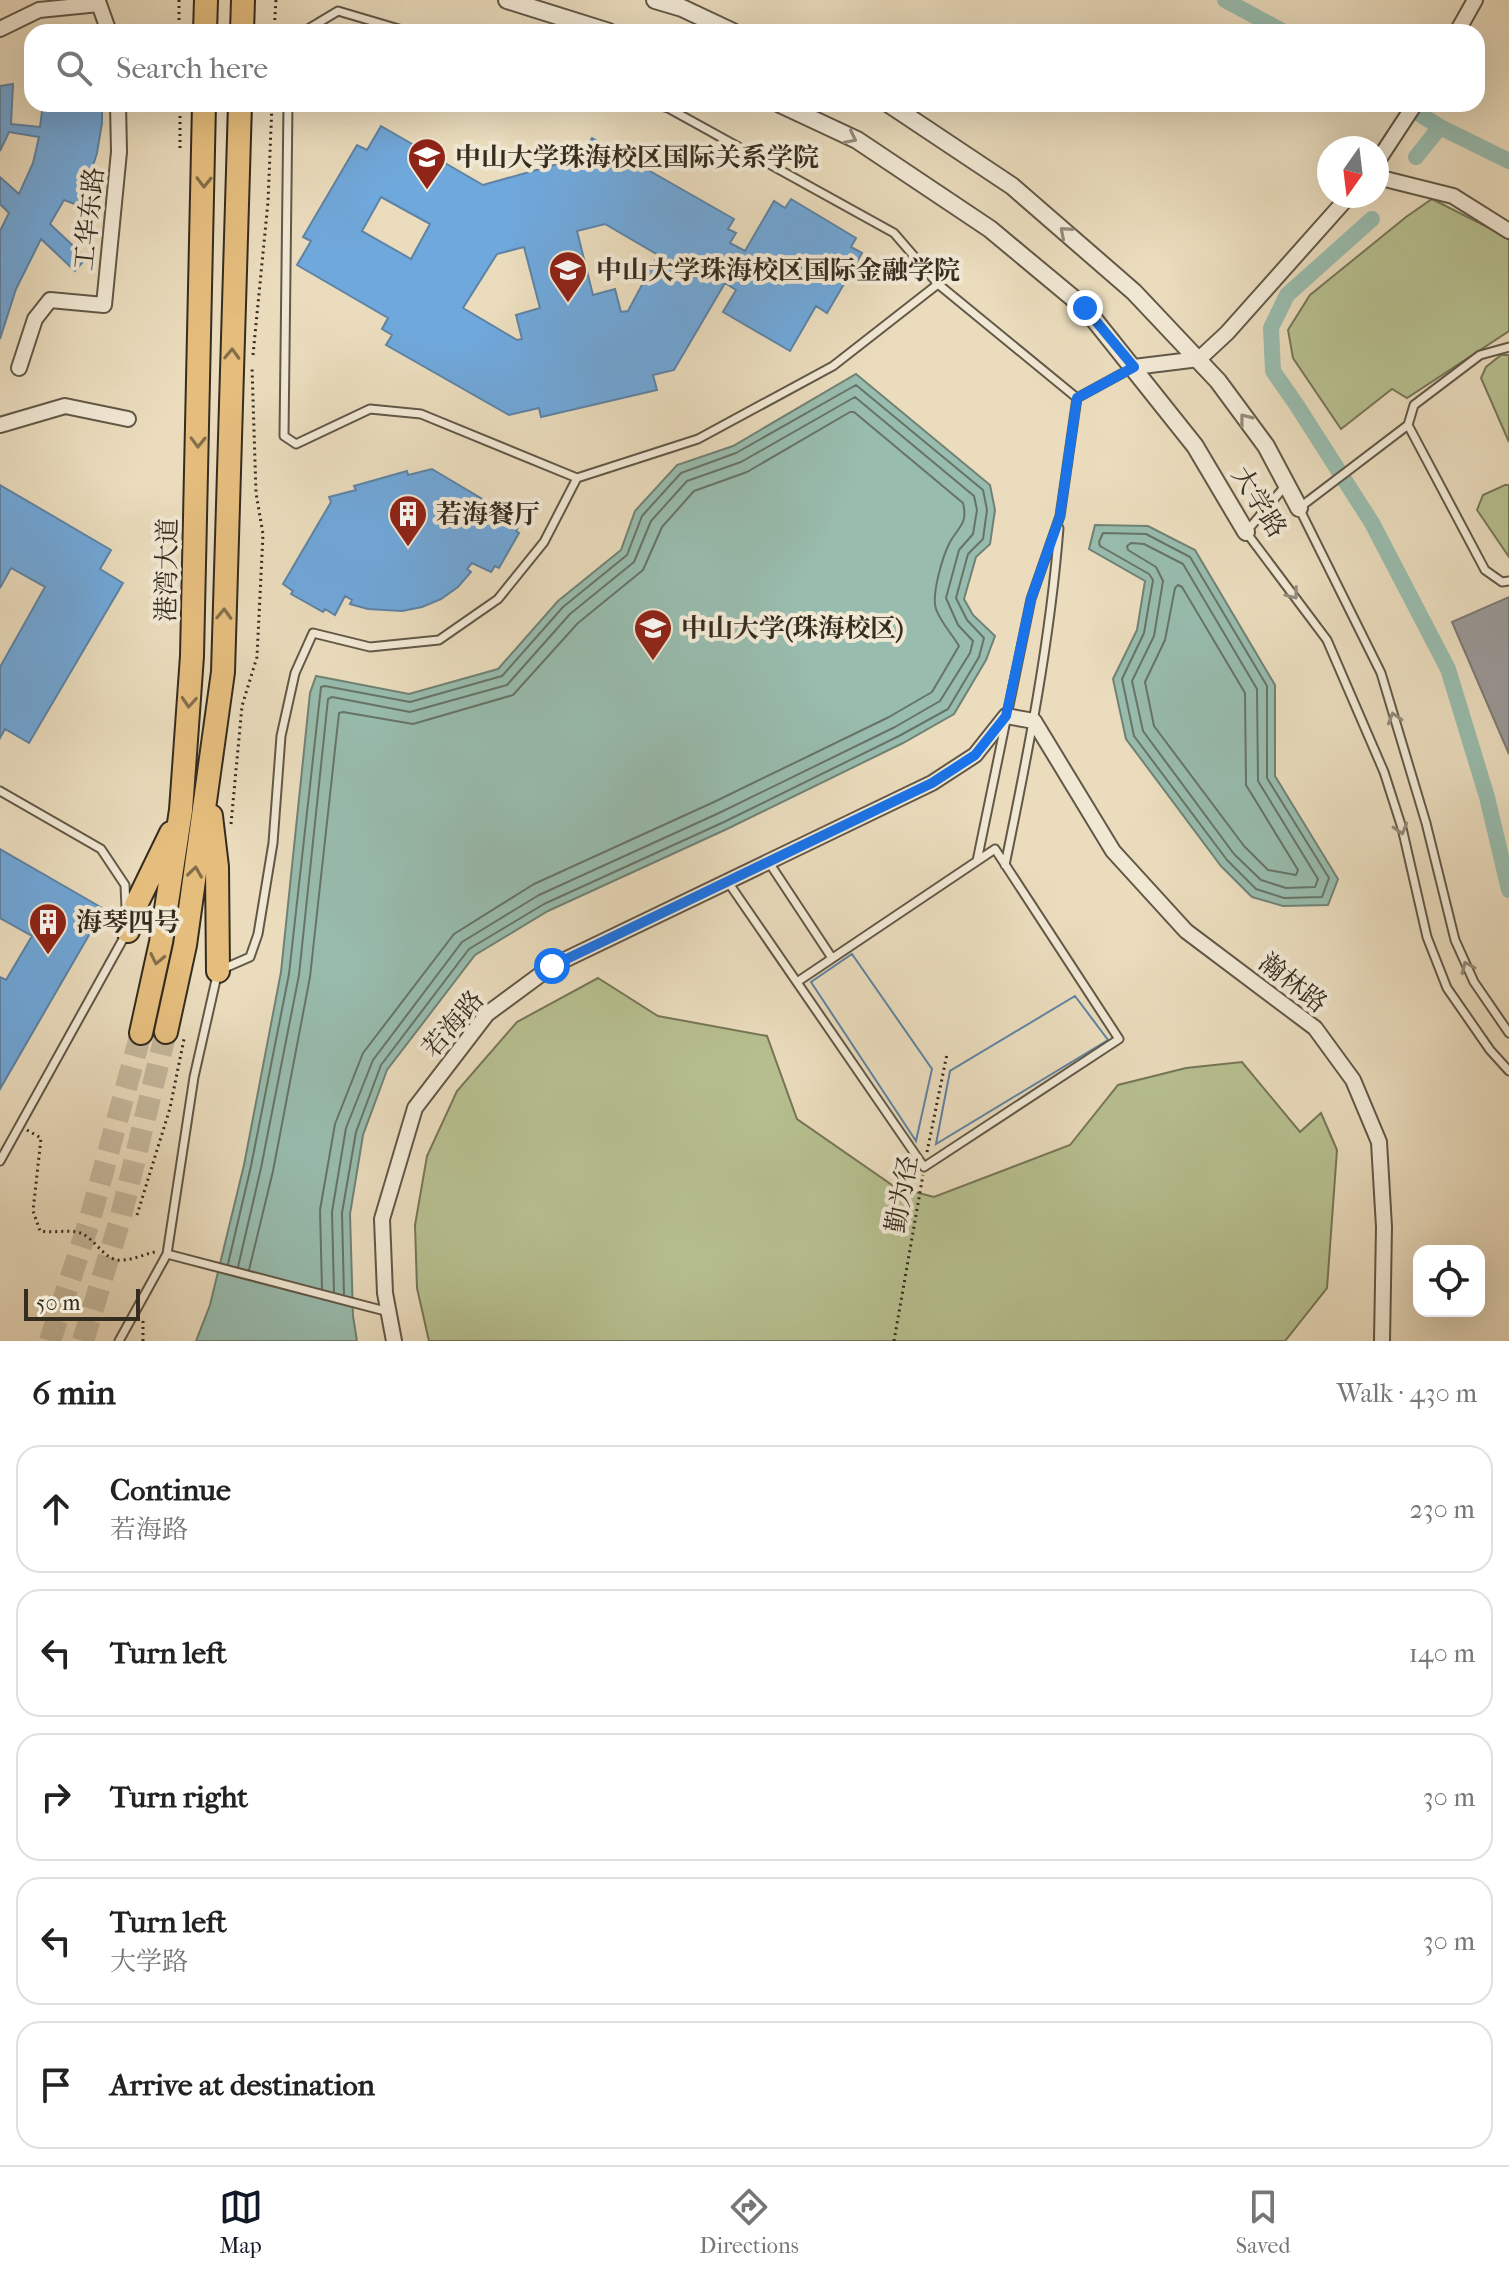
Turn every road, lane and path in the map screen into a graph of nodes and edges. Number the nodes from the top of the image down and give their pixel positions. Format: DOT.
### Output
graph roads {
  1 [pos="179,0"];
  2 [pos="206,0"];
  3 [pos="276,0"];
  4 [pos="507,0"];
  5 [pos="655,0"];
  6 [pos="1475,0"];
  7 [pos="40,5"];
  8 [pos="106,24"];
  9 [pos="179,24"];
  10 [pos="205,24"];
  11 [pos="274,24"];
  12 [pos="316,24"];
  13 [pos="382,24"];
  14 [pos="584,24"];
  15 [pos="716,24"];
  16 [pos="1462,24"];
  17 [pos="0,29"];
  18 [pos="118,112"];
  19 [pos="180,112"];
  20 [pos="204,112"];
  21 [pos="240,112"];
  22 [pos="272,112"];
  23 [pos="288,112"];
  24 [pos="675,112"];
  25 [pos="797,112"];
  26 [pos="901,112"];
  27 [pos="1410,112"];
  28 [pos="1389,145"];
  29 [pos="180,150"];
  30 [pos="1389,180"];
  31 [pos="1338,208"];
  32 [pos="1509,231"];
  33 [pos="938,284"];
  34 [pos="1509,347"];
  35 [pos="1199,359"];
  36 [pos="1134,367"];
  37 [pos="19,368"];
  38 [pos="1077,398"];
  39 [pos="128,419"];
  40 [pos="0,425"];
  41 [pos="1408,425"];
  42 [pos="577,478"];
  43 [pos="1288,484"];
  44 [pos="1299,508"];
  45 [pos="1060,516"];
  46 [pos="1246,532"];
  47 [pos="1509,581"];
  48 [pos="1006,716"];
  49 [pos="1034,721"];
  50 [pos="207,784"];
  51 [pos="0,791"];
  52 [pos="181,810"];
  53 [pos="231,826"];
  54 [pos="768,861"];
  55 [pos="977,861"];
  56 [pos="1005,865"];
  57 [pos="727,880"];
  58 [pos="128,931"];
  59 [pos="832,958"];
  60 [pos="218,971"];
  61 [pos="797,982"];
  62 [pos="141,1033"];
  63 [pos="176,1033"];
  64 [pos="1509,1033"];
  65 [pos="947,1054"];
  66 [pos="1509,1071"];
  67 [pos="19,1126"];
  68 [pos="0,1161"];
  69 [pos="924,1167"];
  70 [pos="137,1215"];
  71 [pos="167,1254"];
  72 [pos="389,1312"];
  73 [pos="119,1341"];
  74 [pos="394,1341"];
  75 [pos="894,1341"];
  76 [pos="1382,1341"];
  1 -- 9 [label="path"];
  2 -- 10 [label="highway"];
  3 -- 11 [label="path"];
  4 -- 14 [label="street"];
  5 -- 15 [label="street"];
  6 -- 16 [label="street"];
  7 -- 8 [label="street"];
  7 -- 17 [label="street"];
  12 -- 13 [label="lane"];
  18 -- 37 [label="street, 工华东路"];
  19 -- 29 [label="path"];
  20 -- 52 [label="highway, 港湾大道, one-way"];
  50 -- 21 [label="highway, one-way"];
  22 -- 53 [label="path"];
  23 -- 42 [label="lane"];
  24 -- 33 [label="lane"];
  25 -- 36 [label="street, 大学路, one-way"];
  35 -- 26 [label="street, 大学路, one-way"];
  27 -- 28 [label="street"];
  30 -- 32 [label="street"];
  31 -- 35 [label="street"];
  33 -- 38 [label="lane"];
  33 -- 42 [label="lane"];
  34 -- 41 [label="lane"];
  35 -- 36 [label="street"];
  43 -- 35 [label="street, 大学路, one-way"];
  36 -- 38 [label="lane"];
  36 -- 46 [label="street, 大学路"];
  38 -- 45 [label="lane"];
  39 -- 40 [label="street"];
  41 -- 44 [label="lane"];
  41 -- 47 [label="lane"];
  42 -- 60 [label="lane"];
  43 -- 44 [label="street, 大学路"];
  43 -- 46 [label="lane"];
  64 -- 44 [label="lane, 大学路, one-way"];
  45 -- 48 [label="lane"];
  45 -- 49 [label="lane"];
  46 -- 66 [label="lane, 大学路, one-way"];
  48 -- 49 [label="street"];
  48 -- 54 [label="street, 若海路"];
  48 -- 55 [label="lane"];
  49 -- 56 [label="lane"];
  49 -- 76 [label="street, 瀚林路"];
  50 -- 60 [label="highway"];
  63 -- 50 [label="highway, one-way"];
  51 -- 58 [label="lane"];
  52 -- 58 [label="highway"];
  52 -- 62 [label="highway, 港湾大道, one-way"];
  54 -- 57 [label="street, 若海路"];
  54 -- 59 [label="lane"];
  55 -- 56 [label="lane"];
  55 -- 59 [label="lane"];
  56 -- 69 [label="lane"];
  57 -- 61 [label="lane"];
  57 -- 72 [label="street, 若海路"];
  58 -- 67 [label="lane"];
  59 -- 61 [label="lane"];
  60 -- 71 [label="lane"];
  61 -- 69 [label="lane"];
  63 -- 70 [label="path"];
  65 -- 69 [label="path, 勤为径"];
  67 -- 68 [label="lane"];
  67 -- 71 [label="path"];
  69 -- 75 [label="path, 勤为径"];
  71 -- 72 [label="lane"];
  71 -- 73 [label="lane"];
  72 -- 74 [label="street, 若海路"];
}
